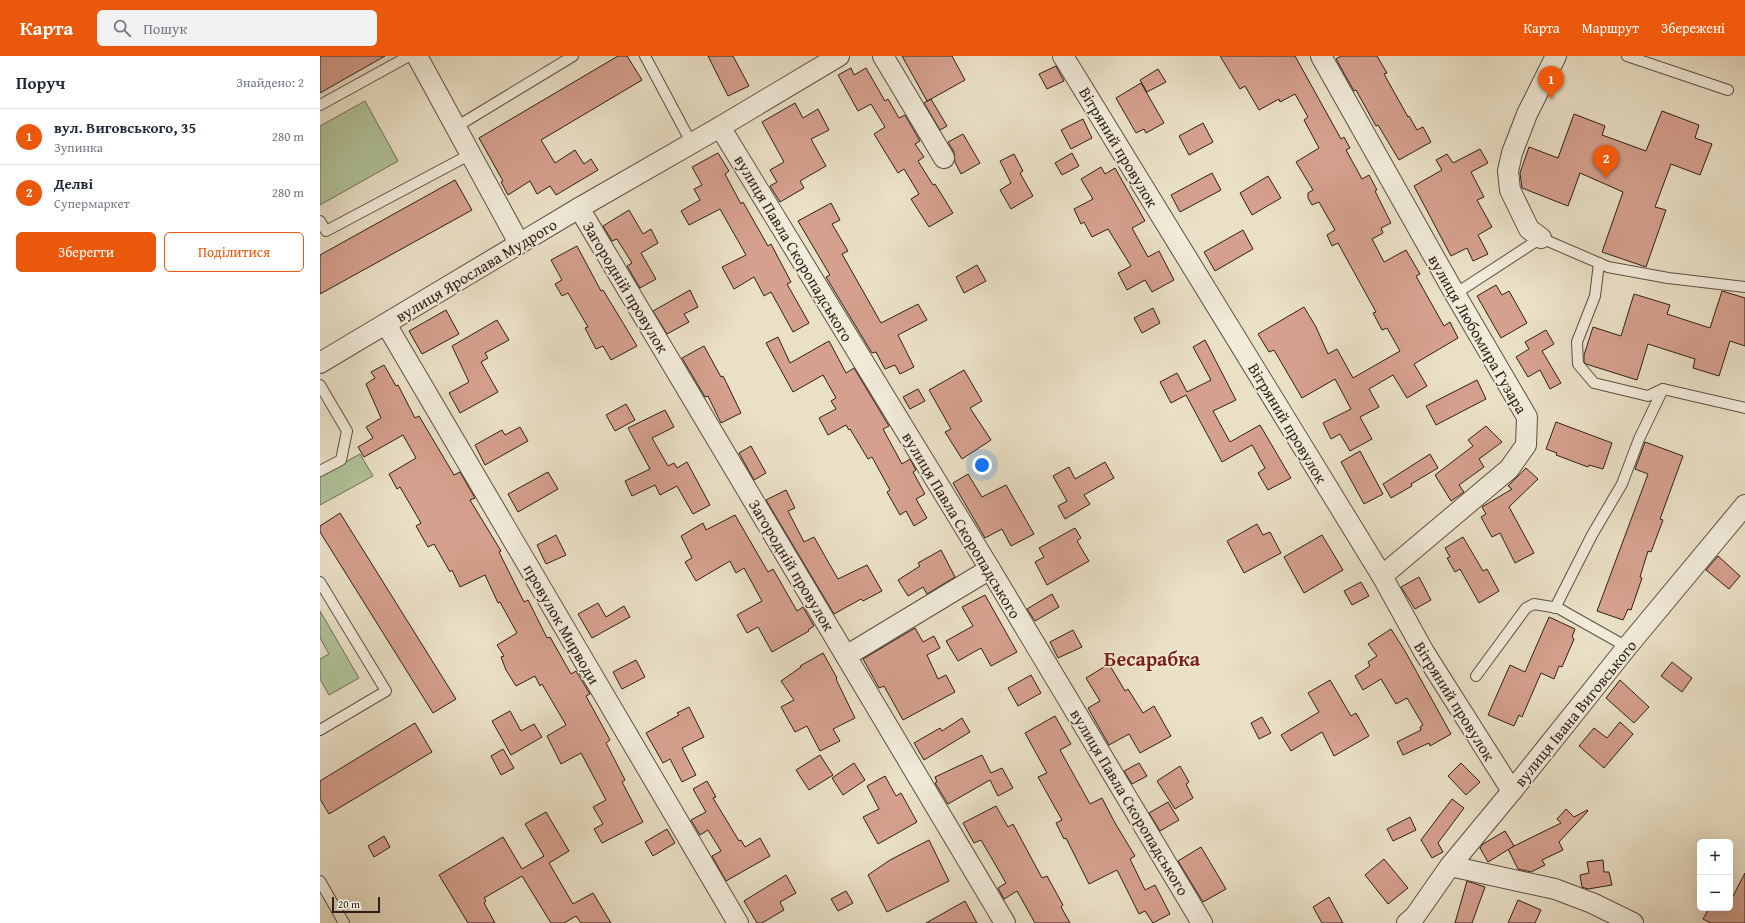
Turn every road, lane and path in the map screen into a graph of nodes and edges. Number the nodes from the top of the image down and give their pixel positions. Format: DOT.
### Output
graph roads {
  1 [pos="409,56"];
  2 [pos="417,56"];
  3 [pos="573,56"];
  4 [pos="645,56"];
  5 [pos="840,56"];
  6 [pos="883,56"];
  7 [pos="1064,56"];
  8 [pos="1321,56"];
  9 [pos="1556,56"];
  10 [pos="1627,56"];
  11 [pos="1728,90"];
  12 [pos="320,105"];
  13 [pos="456,127"];
  14 [pos="720,128"];
  15 [pos="692,144"];
  16 [pos="471,154"];
  17 [pos="944,158"];
  18 [pos="579,208"];
  19 [pos="320,220"];
  20 [pos="1541,238"];
  21 [pos="520,243"];
  22 [pos="1599,263"];
  23 [pos="1745,288"];
  24 [pos="1455,294"];
  25 [pos="386,324"];
  26 [pos="320,363"];
  27 [pos="320,385"];
  28 [pos="1663,389"];
  29 [pos="1745,408"];
  30 [pos="320,471"];
  31 [pos="1745,505"];
  32 [pos="990,569"];
  33 [pos="1382,576"];
  34 [pos="320,582"];
  35 [pos="1555,608"];
  36 [pos="1627,647"];
  37 [pos="846,656"];
  38 [pos="1476,676"];
  39 [pos="320,730"];
  40 [pos="1512,791"];
  41 [pos="1450,866"];
  42 [pos="320,881"];
  43 [pos="344,923"];
  44 [pos="738,923"];
  45 [pos="1004,923"];
  46 [pos="1202,923"];
  47 [pos="1407,923"];
  48 [pos="1633,923"];
  1 -- 12 [label="lane"];
  2 -- 13 [label="street"];
  3 -- 13 [label="lane"];
  4 -- 15 [label="lane"];
  5 -- 14 [label="street, вулиця Ярослава Мудрого"];
  6 -- 17 [label="street"];
  7 -- 33 [label="street, Вітряний провулок"];
  8 -- 24 [label="street, вулиця Любомира Гузара"];
  9 -- 20 [label="street"];
  10 -- 11 [label="lane"];
  13 -- 16 [label="street"];
  14 -- 15 [label="street, вулиця Ярослава Мудрого"];
  14 -- 32 [label="street, вулиця Павла Скоропадського"];
  15 -- 18 [label="street, вулиця Ярослава Мудрого"];
  16 -- 19 [label="lane"];
  16 -- 21 [label="street"];
  18 -- 21 [label="street, вулиця Ярослава Мудрого"];
  18 -- 37 [label="street, Загородній провулок"];
  20 -- 22 [label="lane"];
  20 -- 24 [label="lane"];
  21 -- 25 [label="street, вулиця Ярослава Мудрого"];
  22 -- 23 [label="lane"];
  22 -- 28 [label="lane"];
  24 -- 33 [label="street, вулиця Любомира Гузара"];
  25 -- 26 [label="street, вулиця Ярослава Мудрого"];
  25 -- 44 [label="street, провулок Мирводи"];
  27 -- 30 [label="lane"];
  28 -- 29 [label="lane"];
  28 -- 35 [label="lane"];
  31 -- 36 [label="street, вулиця Івана Виговського"];
  32 -- 37 [label="street"];
  32 -- 46 [label="street, вулиця Павла Скоропадського"];
  33 -- 40 [label="street, Вітряний провулок"];
  34 -- 39 [label="lane"];
  35 -- 36 [label="lane"];
  35 -- 38 [label="lane"];
  36 -- 40 [label="street, вулиця Івана Виговського"];
  37 -- 45 [label="street, Загородній провулок"];
  40 -- 41 [label="street, вулиця Івана Виговського"];
  41 -- 47 [label="street, вулиця Івана Виговського"];
  41 -- 48 [label="street"];
  42 -- 43 [label="lane"];
}
